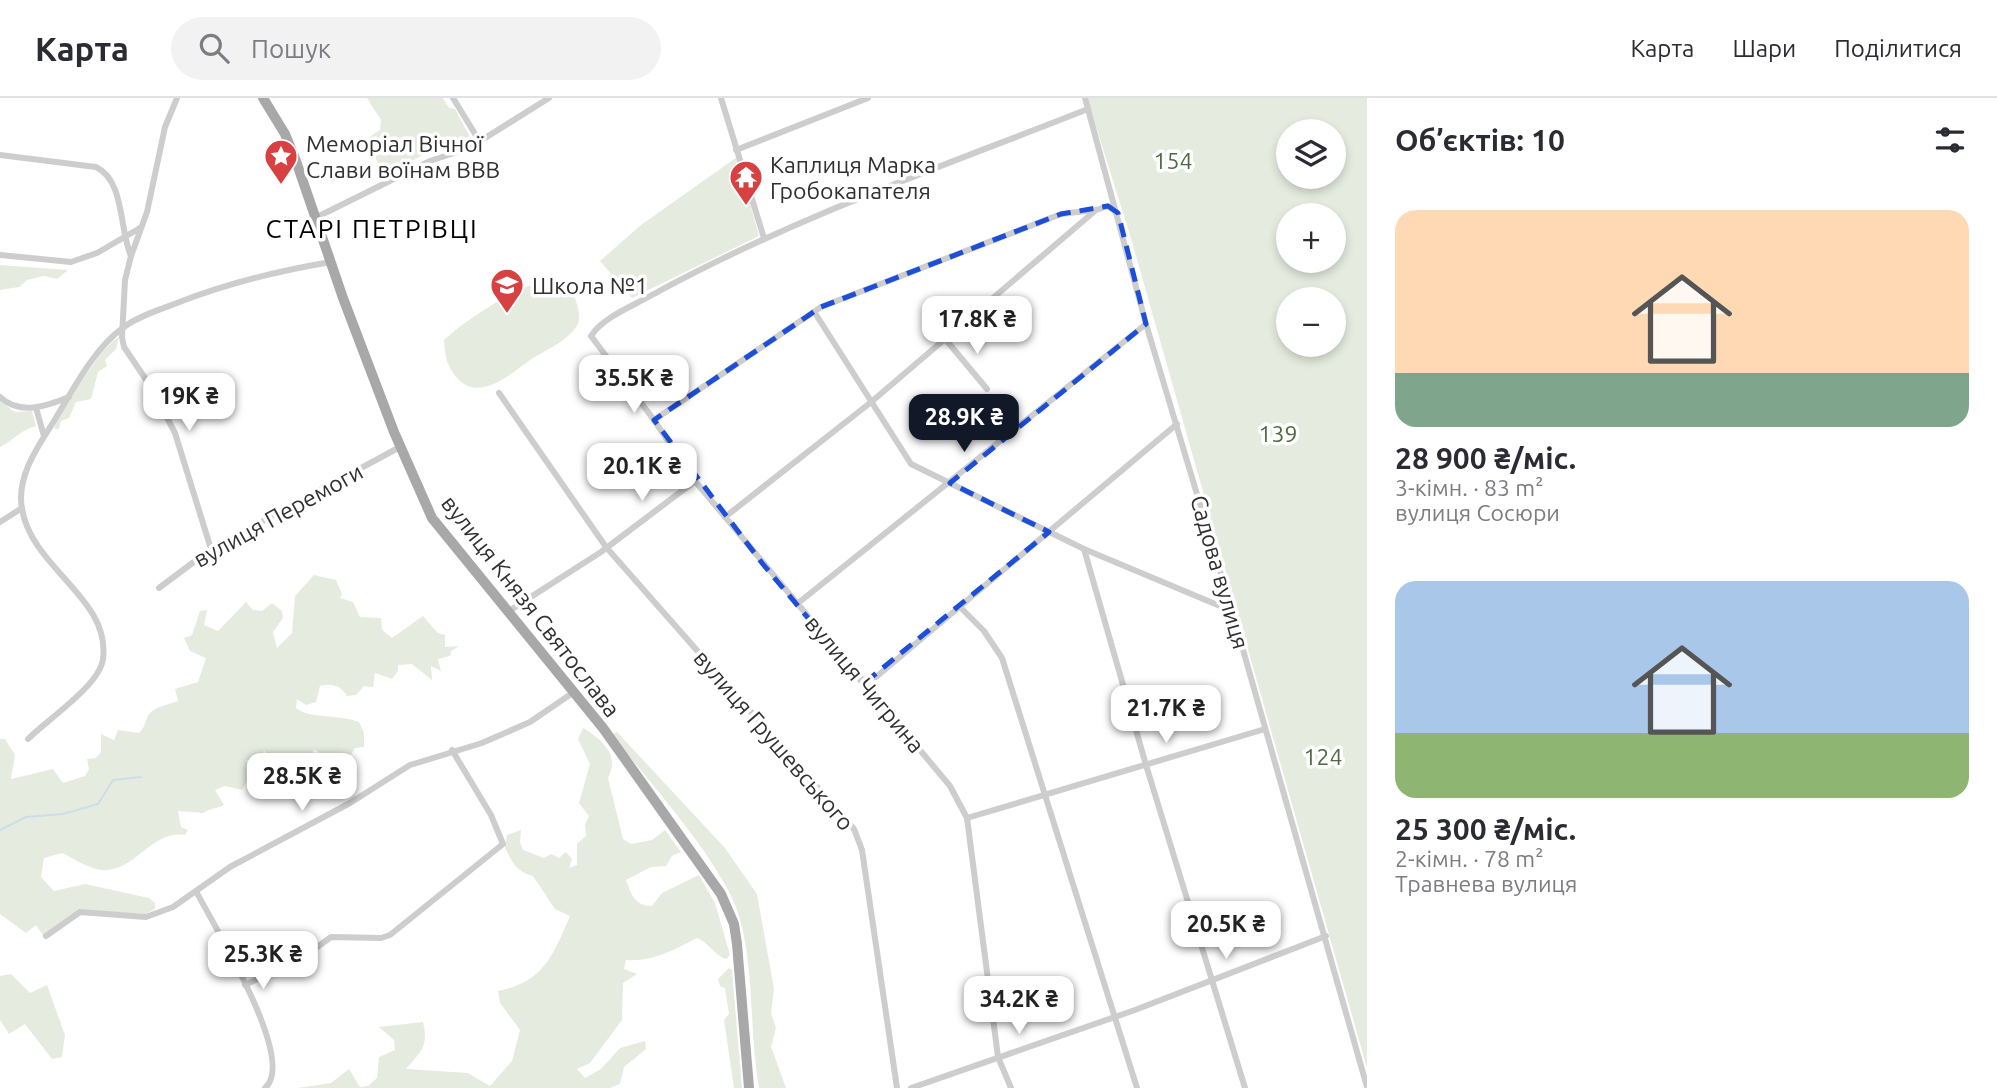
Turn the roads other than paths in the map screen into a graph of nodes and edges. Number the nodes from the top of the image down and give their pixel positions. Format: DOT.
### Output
graph roads {
  1 [pos="177,98"];
  2 [pos="263,98"];
  3 [pos="453,98"];
  4 [pos="549,98"];
  5 [pos="720,98"];
  6 [pos="868,98"];
  7 [pos="1085,98"];
  8 [pos="1088,109"];
  9 [pos="480,142"];
  10 [pos="736,150"];
  11 [pos="0,155"];
  12 [pos="1096,210"];
  13 [pos="1118,213"];
  14 [pos="315,218"];
  15 [pos="142,227"];
  16 [pos="764,238"];
  17 [pos="123,240"];
  18 [pos="0,255"];
  19 [pos="131,256"];
  20 [pos="331,262"];
  21 [pos="815,313"];
  22 [pos="1146,324"];
  23 [pos="124,326"];
  24 [pos="946,340"];
  25 [pos="987,388"];
  26 [pos="499,393"];
  27 [pos="0,397"];
  28 [pos="69,397"];
  29 [pos="870,403"];
  30 [pos="36,408"];
  31 [pos="654,420"];
  32 [pos="1177,424"];
  33 [pos="44,436"];
  34 [pos="400,447"];
  35 [pos="695,481"];
  36 [pos="950,483"];
  37 [pos="22,508"];
  38 [pos="725,517"];
  39 [pos="0,522"];
  40 [pos="1049,532"];
  41 [pos="606,547"];
  42 [pos="1084,549"];
  43 [pos="211,550"];
  44 [pos="159,588"];
  45 [pos="797,604"];
  46 [pos="960,607"];
  47 [pos="509,611"];
  48 [pos="1232,611"];
  49 [pos="860,680"];
  50 [pos="574,692"];
  51 [pos="1265,729"];
  52 [pos="28,738"];
  53 [pos="452,750"];
  54 [pos="1146,765"];
  55 [pos="1043,795"];
  56 [pos="967,818"];
  57 [pos="197,893"];
  58 [pos="46,936"];
  59 [pos="1326,936"];
  60 [pos="1212,981"];
  61 [pos="245,985"];
  62 [pos="1114,1017"];
  63 [pos="998,1057"];
  64 [pos="1367,1087"];
  65 [pos="265,1088"];
  66 [pos="748,1088"];
  67 [pos="897,1088"];
  68 [pos="911,1088"];
  69 [pos="1011,1088"];
  70 [pos="1137,1088"];
  71 [pos="1245,1088"];
  1 -- 15 [label="street"];
  2 -- 14 [label="main road, вулиця Князя Святослава"];
  3 -- 9 [label="street"];
  4 -- 9 [label="street"];
  5 -- 10 [label="street"];
  6 -- 10 [label="street"];
  7 -- 8 [label="street, Садова вулиця"];
  8 -- 13 [label="street, Садова вулиця"];
  8 -- 16 [label="street"];
  9 -- 14 [label="street"];
  10 -- 16 [label="street"];
  11 -- 17 [label="street"];
  12 -- 13 [label="street"];
  12 -- 21 [label="street"];
  12 -- 24 [label="street"];
  13 -- 22 [label="street, Садова вулиця"];
  14 -- 20 [label="main road, вулиця Князя Святослава"];
  15 -- 17 [label="street"];
  15 -- 19 [label="street"];
  16 -- 31 [label="street, вулиця Чигрина"];
  17 -- 18 [label="street"];
  17 -- 19 [label="street"];
  19 -- 23 [label="street"];
  20 -- 23 [label="street"];
  20 -- 34 [label="main road, вулиця Князя Святослава"];
  21 -- 29 [label="street"];
  21 -- 31 [label="street"];
  22 -- 32 [label="street, Садова вулиця"];
  22 -- 36 [label="street"];
  23 -- 28 [label="street"];
  23 -- 43 [label="street"];
  24 -- 25 [label="street"];
  24 -- 29 [label="street"];
  26 -- 41 [label="street, вулиця Грушевського"];
  27 -- 30 [label="street"];
  28 -- 30 [label="street"];
  28 -- 33 [label="street"];
  29 -- 36 [label="street"];
  29 -- 38 [label="street"];
  30 -- 33 [label="street"];
  31 -- 35 [label="street, вулиця Чигрина"];
  32 -- 40 [label="street"];
  32 -- 48 [label="street, Садова вулиця"];
  33 -- 37 [label="street"];
  34 -- 43 [label="street, вулиця Перемоги"];
  34 -- 47 [label="main road, вулиця Князя Святослава"];
  35 -- 38 [label="street, вулиця Чигрина"];
  35 -- 41 [label="street"];
  36 -- 40 [label="street"];
  36 -- 45 [label="street"];
  37 -- 39 [label="street"];
  37 -- 52 [label="street"];
  38 -- 45 [label="street, вулиця Чигрина"];
  40 -- 42 [label="street"];
  40 -- 46 [label="street"];
  41 -- 47 [label="street"];
  41 -- 67 [label="street, вулиця Грушевського"];
  42 -- 48 [label="street"];
  42 -- 54 [label="street"];
  43 -- 44 [label="street, вулиця Перемоги"];
  45 -- 49 [label="street, вулиця Чигрина"];
  46 -- 49 [label="street"];
  46 -- 55 [label="street"];
  47 -- 50 [label="main road, вулиця Князя Святослава"];
  48 -- 51 [label="street, Садова вулиця"];
  49 -- 56 [label="street, вулиця Чигрина"];
  50 -- 53 [label="street"];
  50 -- 66 [label="main road, вулиця Князя Святослава"];
  51 -- 54 [label="street"];
  51 -- 59 [label="street, Садова вулиця"];
  53 -- 57 [label="street"];
  53 -- 61 [label="street"];
  54 -- 55 [label="street"];
  54 -- 60 [label="street"];
  55 -- 56 [label="street"];
  55 -- 62 [label="street"];
  56 -- 63 [label="street, вулиця Чигрина"];
  57 -- 58 [label="street"];
  57 -- 61 [label="street"];
  59 -- 60 [label="street"];
  59 -- 64 [label="street, Садова вулиця"];
  60 -- 62 [label="street"];
  60 -- 71 [label="street"];
  61 -- 65 [label="street"];
  62 -- 63 [label="street"];
  62 -- 70 [label="street"];
  63 -- 68 [label="street"];
  63 -- 69 [label="street, вулиця Чигрина"];
}
